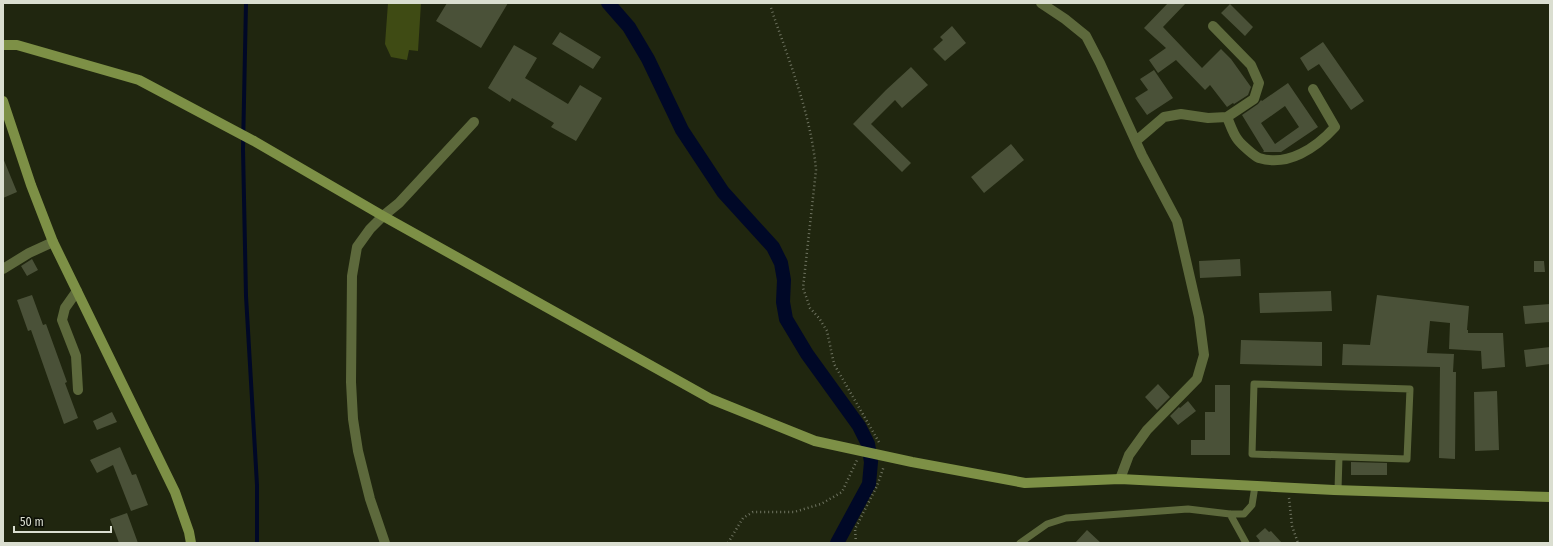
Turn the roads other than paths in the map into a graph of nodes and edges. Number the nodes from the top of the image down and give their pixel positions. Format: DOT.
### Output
graph roads {
  1 [pos="1041,3"];
  2 [pos="1213,26"];
  3 [pos="3,45"];
  4 [pos="1313,89"];
  5 [pos="3,101"];
  6 [pos="1227,117"];
  7 [pos="474,122"];
  8 [pos="1136,141"];
  9 [pos="383,216"];
  10 [pos="53,242"];
  11 [pos="3,269"];
  12 [pos="77,291"];
  13 [pos="78,390"];
  14 [pos="1339,457"];
  15 [pos="1120,479"];
  16 [pos="1255,486"];
  17 [pos="1338,490"];
  18 [pos="1550,497"];
  19 [pos="1230,514"];
  20 [pos="1024,542"];
  21 [pos="190,543"];
  22 [pos="385,543"];
  23 [pos="1246,543"];
  1 -- 8 [label="street"];
  2 -- 6 [label="street"];
  3 -- 9 [label="street"];
  4 -- 6 [label="street"];
  5 -- 10 [label="street"];
  6 -- 8 [label="street"];
  7 -- 9 [label="street"];
  8 -- 15 [label="street"];
  9 -- 15 [label="street"];
  9 -- 22 [label="street"];
  10 -- 11 [label="street"];
  10 -- 12 [label="street"];
  12 -- 13 [label="street"];
  12 -- 21 [label="street"];
  14 -- 14 [label="lane"];
  14 -- 17 [label="lane"];
  15 -- 16 [label="street"];
  16 -- 17 [label="street"];
  16 -- 19 [label="lane"];
  17 -- 18 [label="street"];
  19 -- 20 [label="lane"];
  19 -- 23 [label="lane"];
}
